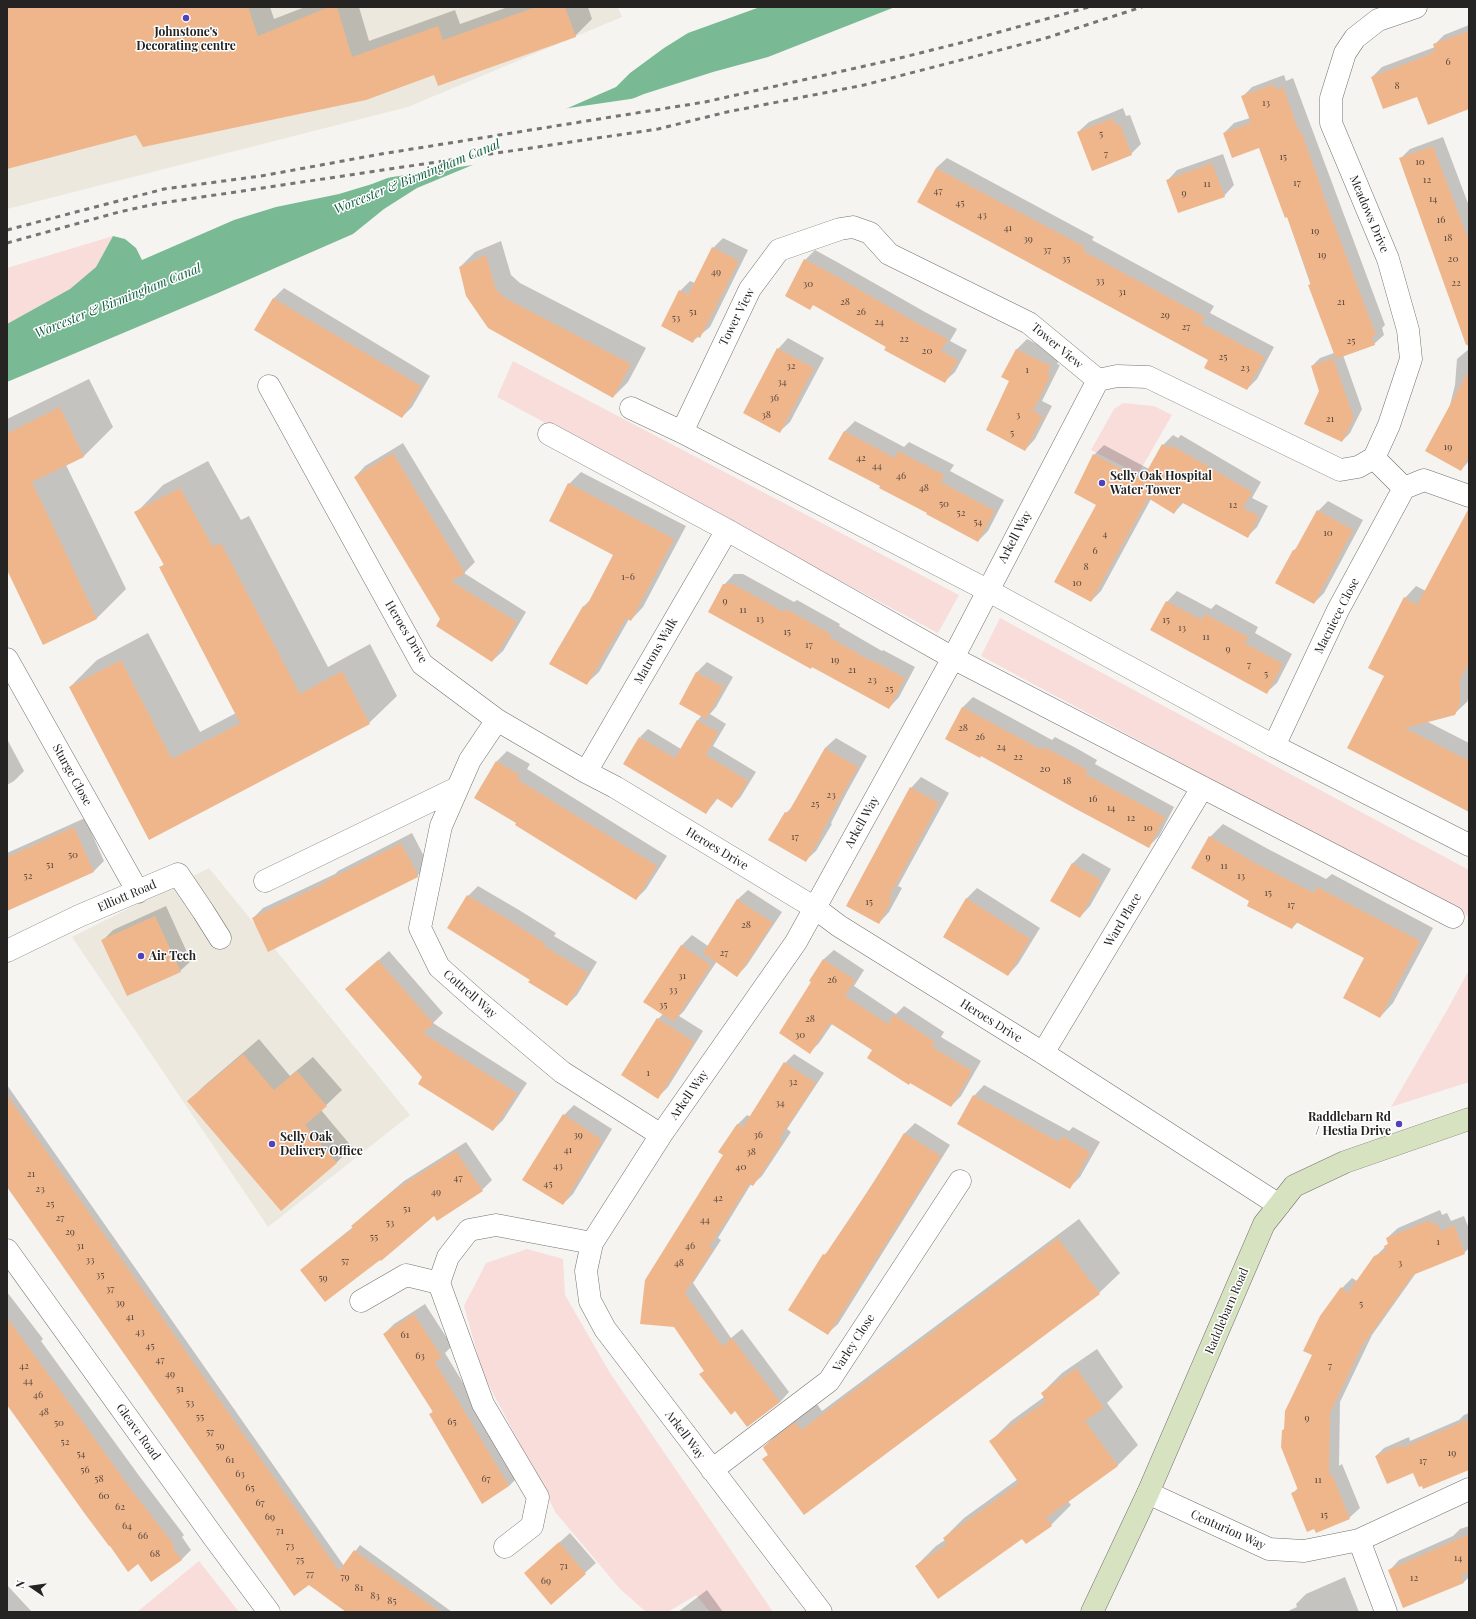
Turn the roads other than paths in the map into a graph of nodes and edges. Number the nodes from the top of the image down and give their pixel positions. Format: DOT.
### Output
graph roads {
  1 [pos="1416,7"];
  2 [pos="1098,380"];
  3 [pos="269,386"];
  4 [pos="631,408"];
  5 [pos="682,432"];
  6 [pos="549,434"];
  7 [pos="1374,458"];
  8 [pos="1404,488"];
  9 [pos="1469,496"];
  10 [pos="727,530"];
  11 [pos="987,590"];
  12 [pos="952,658"];
  13 [pos="7,659"];
  14 [pos="497,720"];
  15 [pos="1274,746"];
  16 [pos="586,772"];
  17 [pos="457,788"];
  18 [pos="1202,788"];
  19 [pos="1469,845"];
  20 [pos="265,881"];
  21 [pos="138,892"];
  22 [pos="815,908"];
  23 [pos="1453,917"];
  24 [pos="220,938"];
  25 [pos="7,951"];
  26 [pos="1043,1053"];
  27 [pos="1469,1119"];
  28 [pos="661,1135"];
  29 [pos="960,1181"];
  30 [pos="1279,1205"];
  31 [pos="592,1243"];
  32 [pos="7,1250"];
  33 [pos="439,1284"];
  34 [pos="361,1301"];
  35 [pos="712,1470"];
  36 [pos="1469,1489"];
  37 [pos="1148,1493"];
  38 [pos="1359,1540"];
  39 [pos="505,1547"];
  40 [pos="270,1612"];
  41 [pos="821,1612"];
  42 [pos="1092,1612"];
  43 [pos="1386,1612"];
  1 -- 7 [label="street, Meadows Drive"];
  2 -- 5 [label="street, Tower View"];
  2 -- 7 [label="street"];
  2 -- 11 [label="street, Arkell Way"];
  3 -- 14 [label="street, Heroes Drive"];
  4 -- 5 [label="street"];
  5 -- 11 [label="street"];
  6 -- 10 [label="street"];
  7 -- 8 [label="street"];
  8 -- 9 [label="street"];
  8 -- 15 [label="street, Macniece Close"];
  10 -- 12 [label="street"];
  10 -- 16 [label="street, Matrons Walk"];
  11 -- 12 [label="street, Arkell Way"];
  11 -- 15 [label="street"];
  12 -- 18 [label="street"];
  12 -- 22 [label="street, Arkell Way"];
  13 -- 21 [label="street, Sturge Close"];
  14 -- 16 [label="street, Heroes Drive"];
  14 -- 17 [label="street, Cottrell Way"];
  15 -- 19 [label="street"];
  16 -- 22 [label="street, Heroes Drive"];
  17 -- 20 [label="street"];
  17 -- 28 [label="street, Cottrell Way"];
  18 -- 23 [label="street"];
  18 -- 26 [label="street, Ward Place"];
  21 -- 24 [label="street, Elliott Road"];
  21 -- 25 [label="street, Elliott Road"];
  22 -- 26 [label="street, Heroes Drive"];
  22 -- 28 [label="street, Arkell Way"];
  26 -- 30 [label="street, Heroes Drive"];
  27 -- 30 [label="street, Raddlebarn Road"];
  28 -- 31 [label="street, Arkell Way"];
  29 -- 35 [label="street, Varley Close"];
  30 -- 37 [label="street, Raddlebarn Road"];
  31 -- 33 [label="street"];
  31 -- 35 [label="street, Arkell Way"];
  32 -- 40 [label="street, Gleave Road"];
  33 -- 34 [label="street"];
  33 -- 39 [label="street"];
  35 -- 41 [label="street, Arkell Way"];
  36 -- 38 [label="street, Centurion Way"];
  37 -- 38 [label="street, Centurion Way"];
  37 -- 42 [label="street, Raddlebarn Road"];
  38 -- 43 [label="street"];
}
